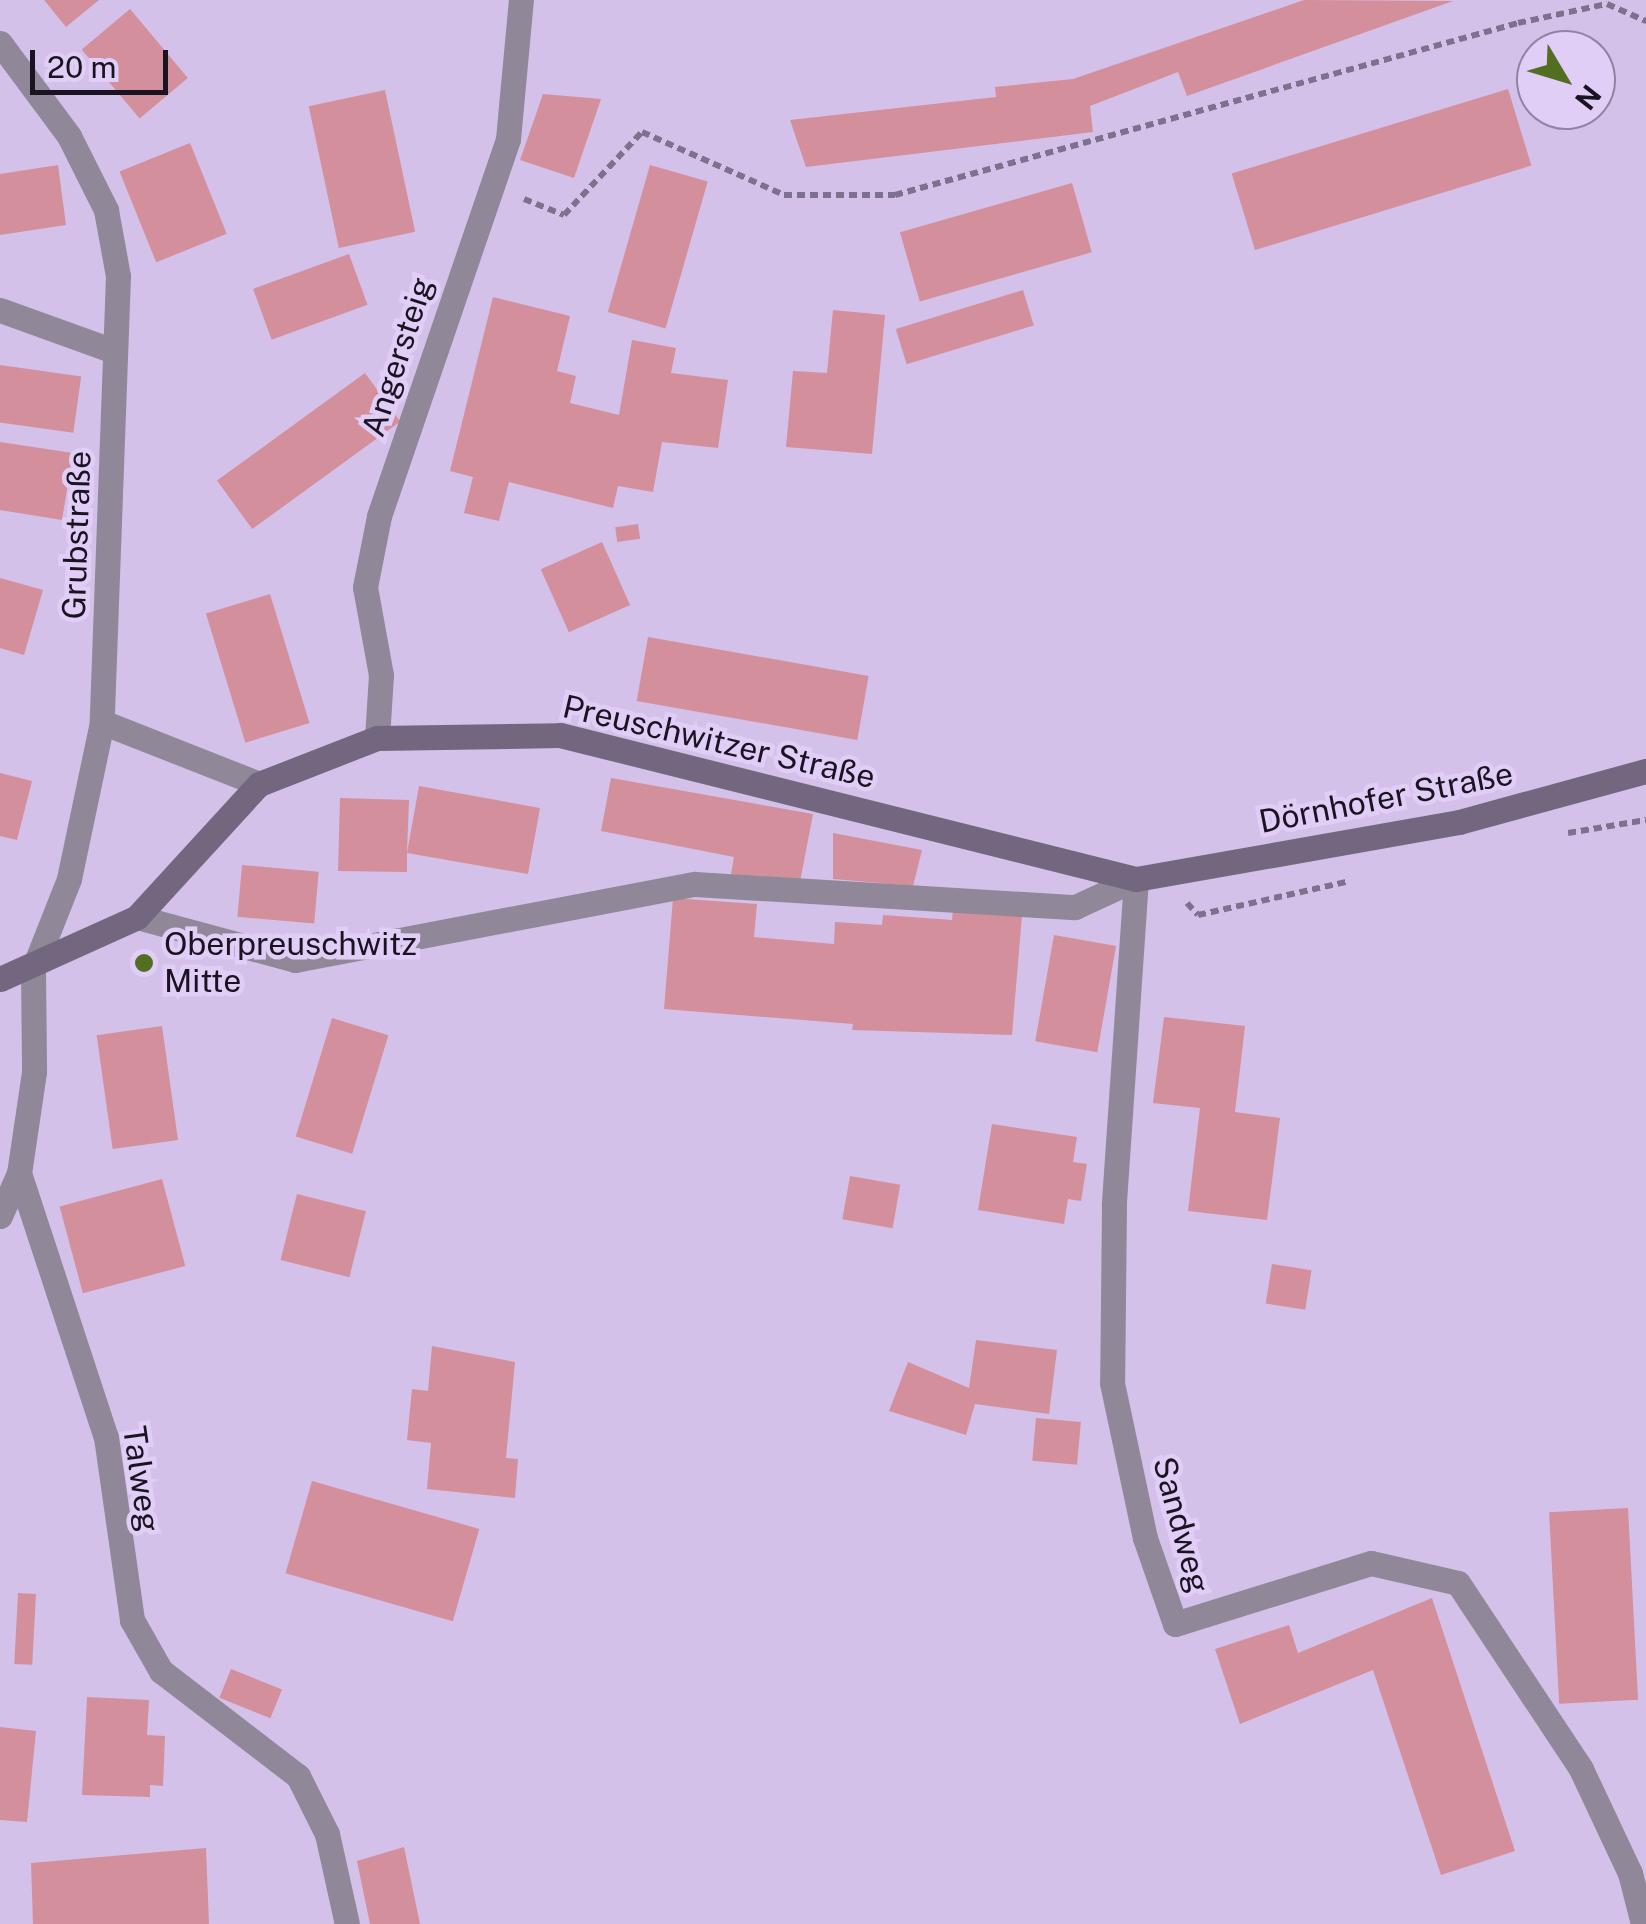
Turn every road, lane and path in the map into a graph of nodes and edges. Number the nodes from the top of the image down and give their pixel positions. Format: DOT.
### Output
graph roads {
  1 [pos="521,0"];
  2 [pos="1646,21"];
  3 [pos="0,43"];
  4 [pos="490,186"];
  5 [pos="0,310"];
  6 [pos="114,351"];
  7 [pos="102,722"];
  8 [pos="377,738"];
  9 [pos="1646,772"];
  10 [pos="259,784"];
  11 [pos="1136,879"];
  12 [pos="137,918"];
  13 [pos="33,970"];
  14 [pos="0,979"];
  15 [pos="20,1173"];
  16 [pos="0,1216"];
  17 [pos="347,1924"];
  18 [pos="1642,1924"];
  1 -- 4 [label="street, Angersteig"];
  2 -- 4 [label="path"];
  3 -- 6 [label="street, Grubstraße"];
  4 -- 8 [label="street, Angersteig"];
  5 -- 6 [label="street"];
  6 -- 7 [label="street, Grubstraße"];
  7 -- 10 [label="street"];
  7 -- 13 [label="street, Grubstraße"];
  8 -- 10 [label="street, Preuschwitzer Straße"];
  8 -- 11 [label="street, Preuschwitzer Straße"];
  9 -- 11 [label="street, Dörnhofer Straße"];
  10 -- 12 [label="street, Preuschwitzer Straße"];
  11 -- 12 [label="street"];
  11 -- 18 [label="street, Sandweg"];
  12 -- 13 [label="street, Preuschwitzer Straße"];
  13 -- 14 [label="street, Preuschwitzer Straße"];
  13 -- 15 [label="street, Talweg"];
  15 -- 16 [label="street"];
  15 -- 17 [label="street, Talweg"];
}
